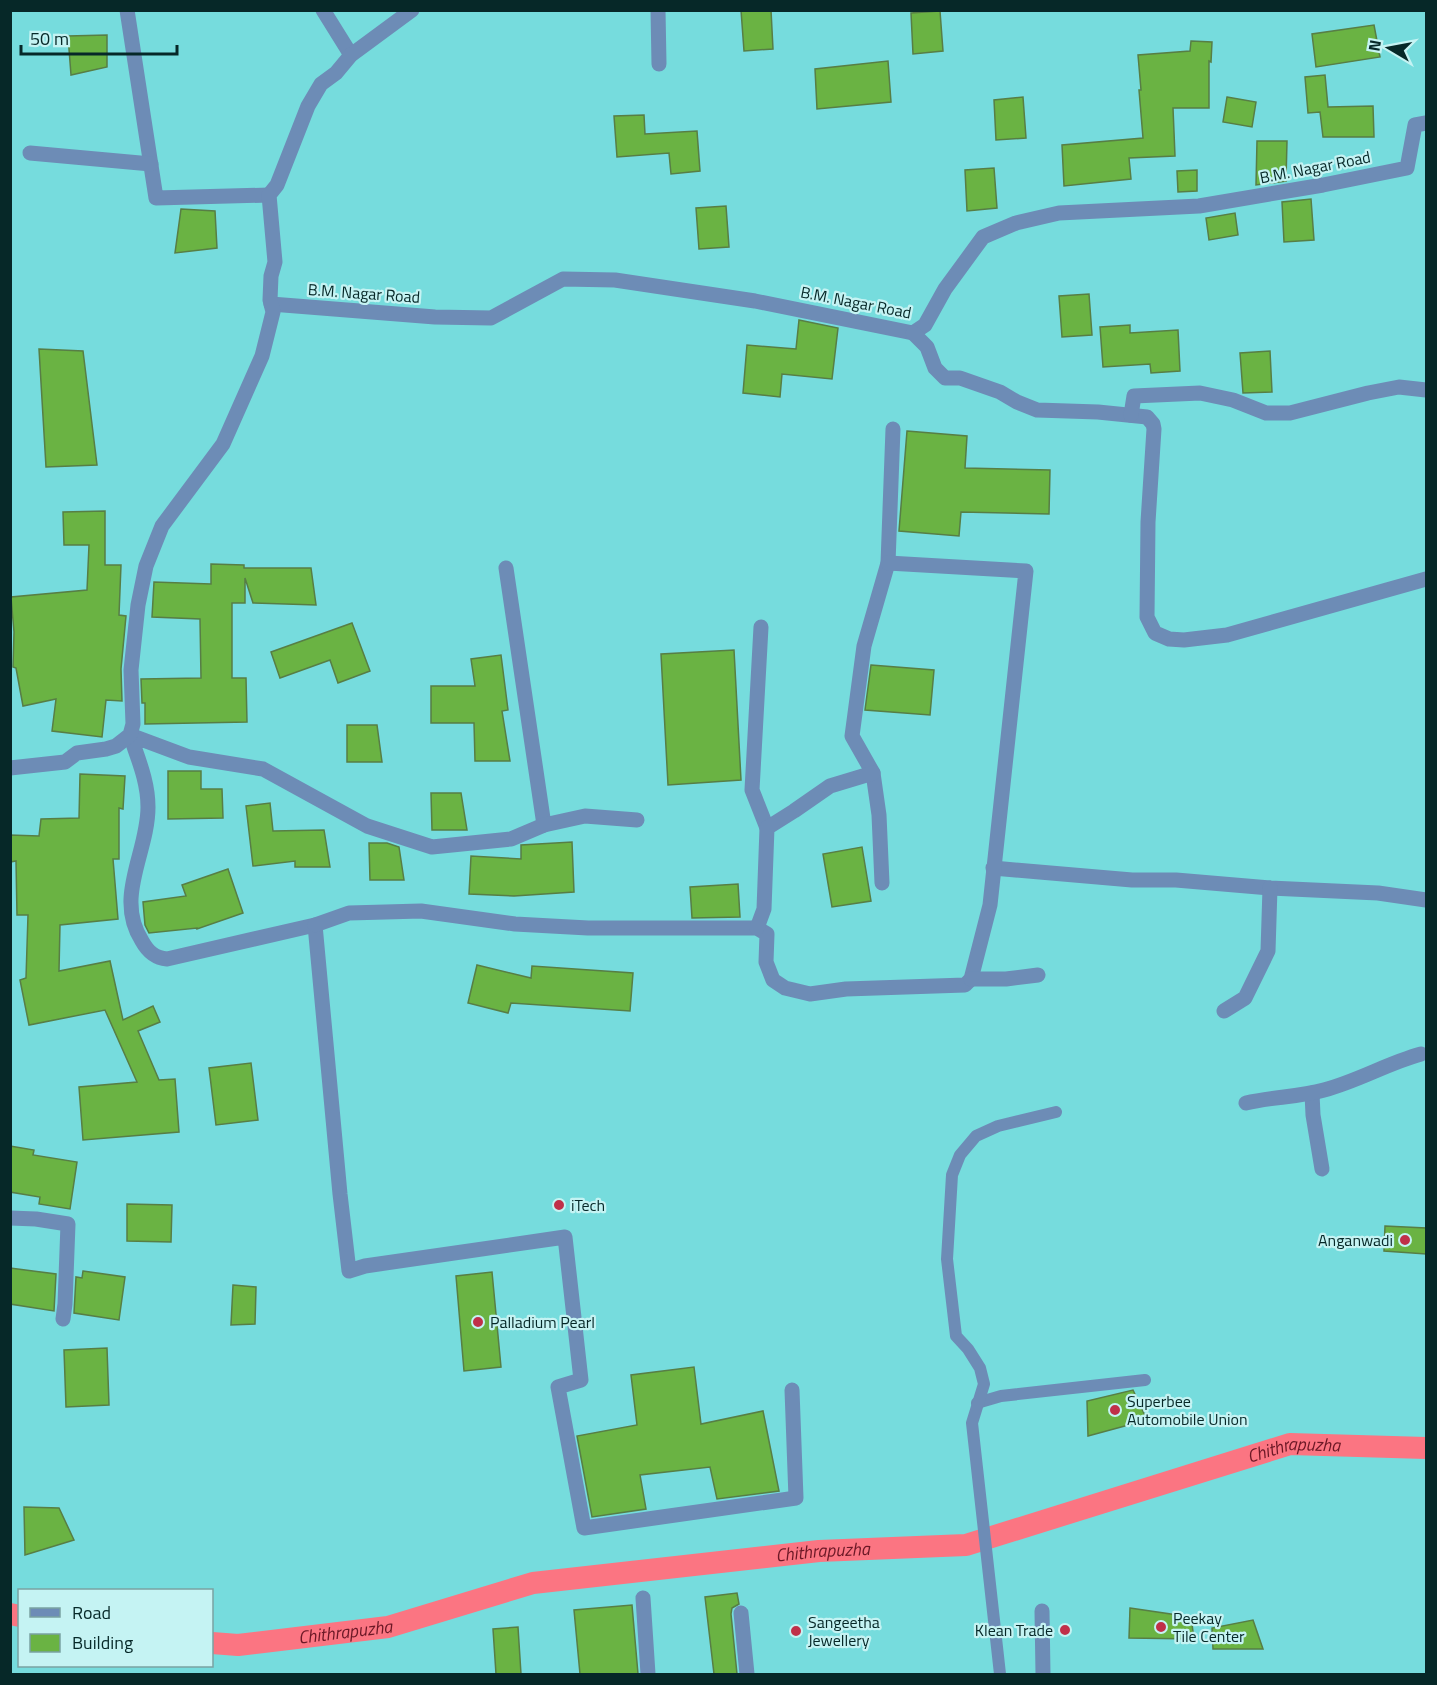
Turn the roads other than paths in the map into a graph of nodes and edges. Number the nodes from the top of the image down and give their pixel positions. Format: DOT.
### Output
graph roads {
  1 [pos="127,10"];
  2 [pos="323,10"];
  3 [pos="412,10"];
  4 [pos="658,10"];
  5 [pos="351,55"];
  6 [pos="658,64"];
  7 [pos="1426,123"];
  8 [pos="30,153"];
  9 [pos="151,164"];
  10 [pos="269,195"];
  11 [pos="271,304"];
  12 [pos="913,333"];
  13 [pos="1426,390"];
  14 [pos="1131,415"];
  15 [pos="893,429"];
  16 [pos="888,563"];
  17 [pos="507,568"];
  18 [pos="1426,579"];
  19 [pos="761,627"];
  20 [pos="130,735"];
  21 [pos="10,768"];
  22 [pos="873,773"];
  23 [pos="637,820"];
  24 [pos="544,825"];
  25 [pos="767,828"];
  26 [pos="993,868"];
  27 [pos="882,883"];
  28 [pos="1270,888"];
  29 [pos="1426,900"];
  30 [pos="315,925"];
  31 [pos="757,928"];
  32 [pos="1038,975"];
  33 [pos="971,979"];
  34 [pos="1224,1011"];
  35 [pos="1425,1056"];
  36 [pos="1312,1093"];
  37 [pos="1245,1103"];
  38 [pos="1056,1112"];
  39 [pos="1322,1169"];
  40 [pos="10,1218"];
  41 [pos="63,1319"];
  42 [pos="1144,1380"];
  43 [pos="792,1390"];
  44 [pos="977,1403"];
  45 [pos="643,1598"];
  46 [pos="1042,1611"];
  47 [pos="741,1613"];
  48 [pos="648,1674"];
  49 [pos="747,1674"];
  50 [pos="1000,1674"];
  51 [pos="1043,1674"];
  1 -- 9 [label="street"];
  2 -- 5 [label="street"];
  3 -- 5 [label="street"];
  4 -- 6 [label="street"];
  5 -- 10 [label="street"];
  7 -- 12 [label="street, B.M. Nagar Road"];
  8 -- 9 [label="street"];
  9 -- 10 [label="street"];
  10 -- 11 [label="street"];
  11 -- 12 [label="street, B.M. Nagar Road"];
  11 -- 20 [label="street"];
  12 -- 14 [label="street"];
  13 -- 14 [label="street"];
  14 -- 18 [label="street"];
  15 -- 16 [label="street"];
  16 -- 22 [label="street"];
  16 -- 26 [label="street"];
  17 -- 24 [label="street"];
  19 -- 25 [label="street"];
  20 -- 21 [label="street"];
  20 -- 24 [label="street"];
  20 -- 30 [label="street"];
  22 -- 25 [label="street"];
  22 -- 27 [label="street"];
  23 -- 24 [label="street"];
  25 -- 31 [label="street"];
  26 -- 28 [label="street"];
  26 -- 33 [label="street"];
  28 -- 29 [label="street"];
  28 -- 34 [label="street"];
  30 -- 31 [label="street"];
  30 -- 43 [label="street"];
  31 -- 33 [label="street"];
  32 -- 33 [label="street"];
  35 -- 36 [label="street"];
  36 -- 37 [label="street"];
  36 -- 39 [label="street"];
  38 -- 44 [label="lane"];
  40 -- 41 [label="street"];
  42 -- 44 [label="lane"];
  44 -- 50 [label="lane"];
  45 -- 48 [label="street"];
  46 -- 51 [label="street"];
  47 -- 49 [label="street"];
}
